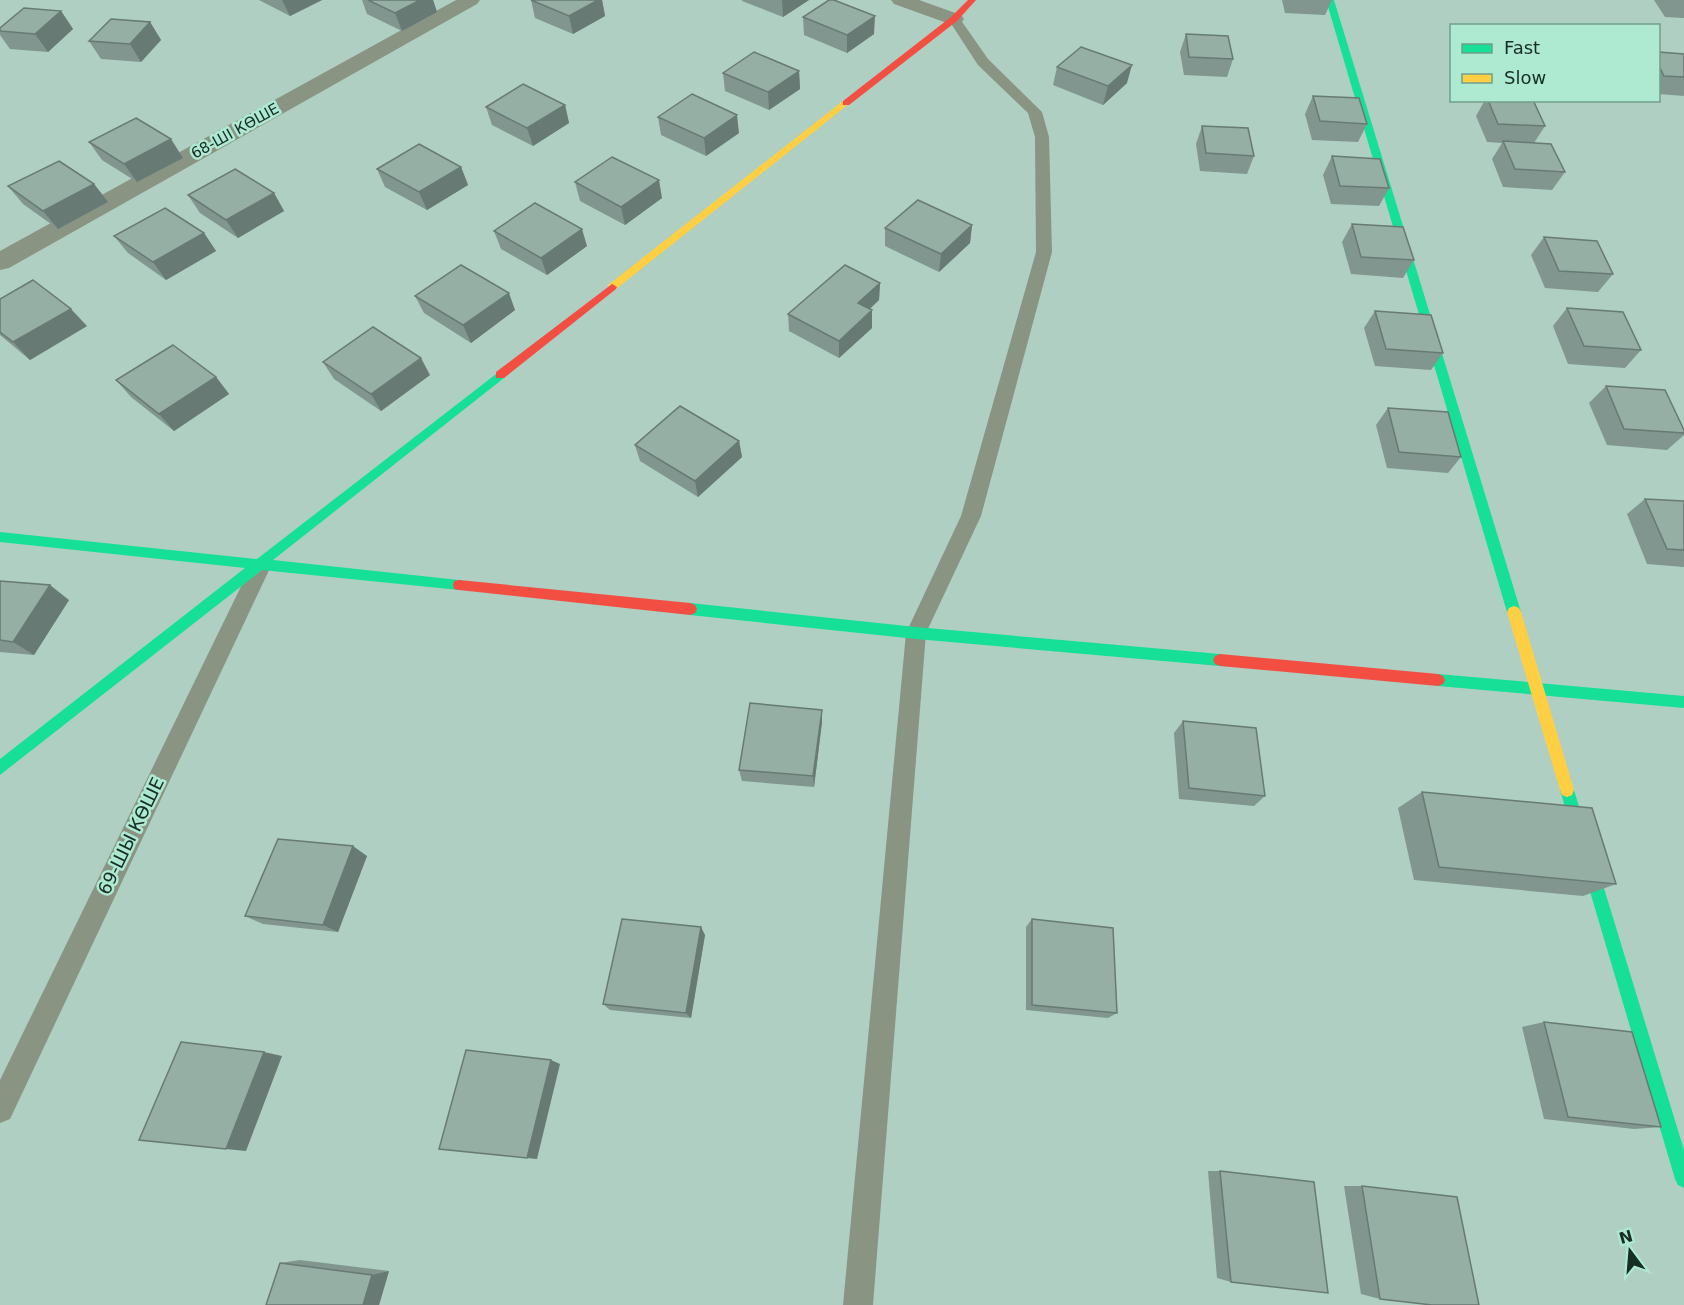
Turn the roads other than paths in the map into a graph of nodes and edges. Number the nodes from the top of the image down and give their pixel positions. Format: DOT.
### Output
graph roads {
  1 [pos="470,0"];
  2 [pos="902,0"];
  3 [pos="972,0"];
  4 [pos="1330,0"];
  5 [pos="954,19"];
  6 [pos="0,262"];
  7 [pos="0,537"];
  8 [pos="262,563"];
  9 [pos="915,633"];
  10 [pos="1535,688"];
  11 [pos="1684,702"];
  12 [pos="0,768"];
  13 [pos="0,1109"];
  14 [pos="1684,1179"];
  15 [pos="858,1305"];
  1 -- 6 [label="street, 68-ШІ КӨШЕ"];
  2 -- 5 [label="street"];
  3 -- 5 [label="street"];
  4 -- 10 [label="street"];
  5 -- 8 [label="street"];
  5 -- 9 [label="lane"];
  7 -- 8 [label="street"];
  8 -- 9 [label="street"];
  8 -- 12 [label="street"];
  8 -- 13 [label="lane, 69-ШЫ КӨШЕ"];
  9 -- 10 [label="street"];
  9 -- 15 [label="lane"];
  10 -- 11 [label="street"];
  10 -- 14 [label="street"];
}
